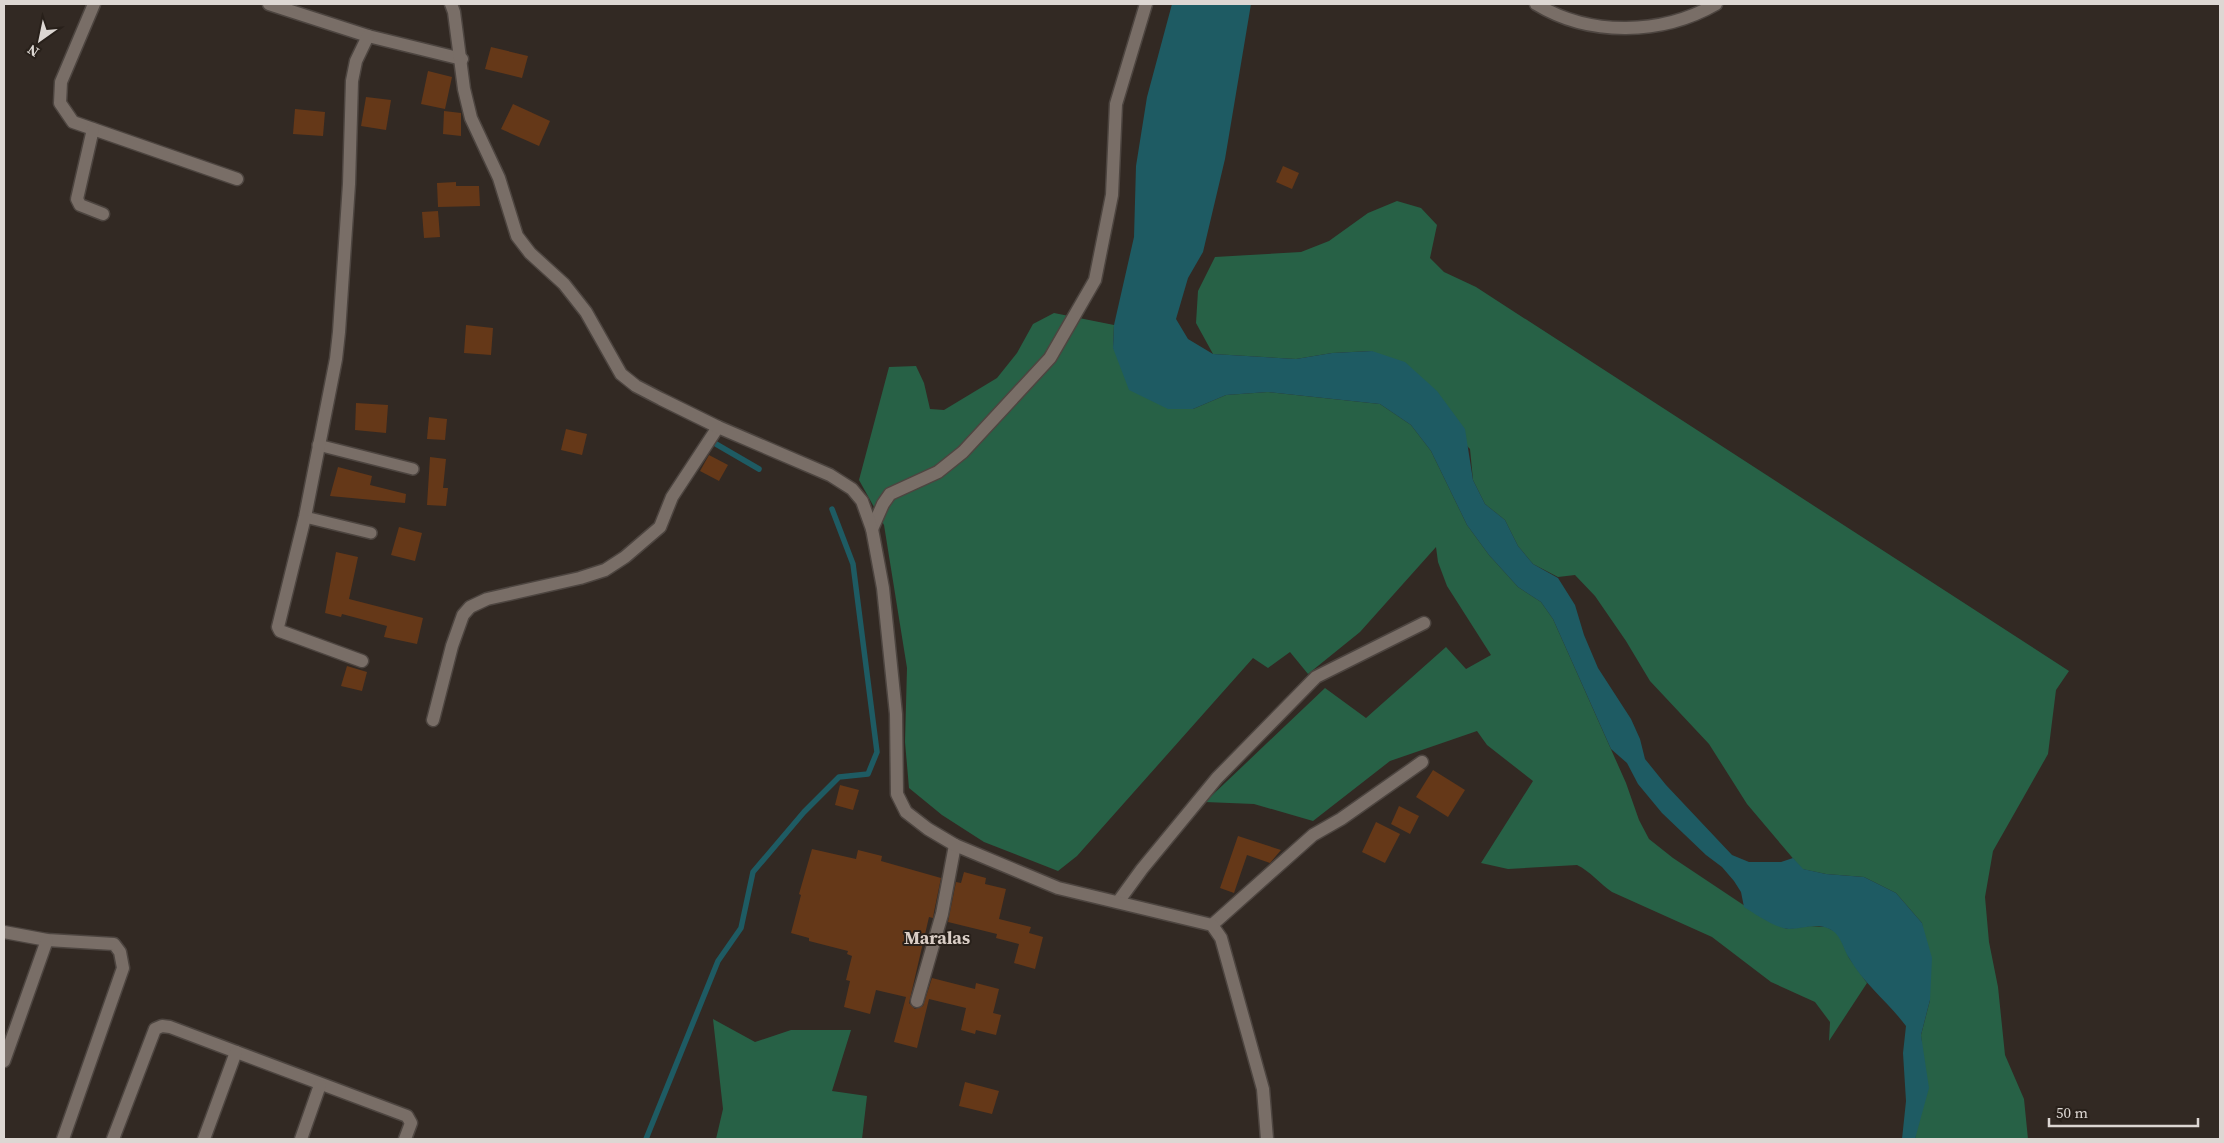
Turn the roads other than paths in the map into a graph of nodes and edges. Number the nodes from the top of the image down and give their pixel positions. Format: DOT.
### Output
graph roads {
  1 [pos="94,4"];
  2 [pos="269,4"];
  3 [pos="451,4"];
  4 [pos="1146,4"];
  5 [pos="1536,4"];
  6 [pos="1716,4"];
  7 [pos="368,36"];
  8 [pos="462,59"];
  9 [pos="93,128"];
  10 [pos="237,179"];
  11 [pos="103,214"];
  12 [pos="718,427"];
  13 [pos="318,445"];
  14 [pos="413,469"];
  15 [pos="305,518"];
  16 [pos="872,529"];
  17 [pos="371,533"];
  18 [pos="1424,623"];
  19 [pos="362,661"];
  20 [pos="433,720"];
  21 [pos="1422,762"];
  22 [pos="955,845"];
  23 [pos="1118,902"];
  24 [pos="1212,925"];
  25 [pos="4,932"];
  26 [pos="47,940"];
  27 [pos="917,1001"];
  28 [pos="236,1052"];
  29 [pos="4,1061"];
  30 [pos="320,1085"];
  31 [pos="63,1139"];
  32 [pos="112,1139"];
  33 [pos="204,1139"];
  34 [pos="301,1139"];
  35 [pos="405,1139"];
  36 [pos="1268,1139"];
  1 -- 9 [label="street"];
  2 -- 7 [label="street"];
  3 -- 8 [label="street"];
  4 -- 16 [label="street"];
  5 -- 6 [label="street"];
  7 -- 8 [label="street"];
  7 -- 13 [label="street"];
  8 -- 12 [label="street"];
  9 -- 10 [label="street"];
  9 -- 11 [label="street"];
  12 -- 16 [label="street"];
  12 -- 20 [label="street"];
  13 -- 14 [label="lane"];
  13 -- 15 [label="street"];
  15 -- 17 [label="lane"];
  15 -- 19 [label="street"];
  16 -- 22 [label="street"];
  18 -- 23 [label="street"];
  21 -- 24 [label="street"];
  22 -- 23 [label="street"];
  22 -- 27 [label="street"];
  23 -- 24 [label="street"];
  24 -- 36 [label="street"];
  25 -- 26 [label="street"];
  26 -- 29 [label="street"];
  26 -- 31 [label="street"];
  28 -- 30 [label="street"];
  28 -- 32 [label="street"];
  28 -- 33 [label="street"];
  30 -- 34 [label="street"];
  30 -- 35 [label="street"];
}
